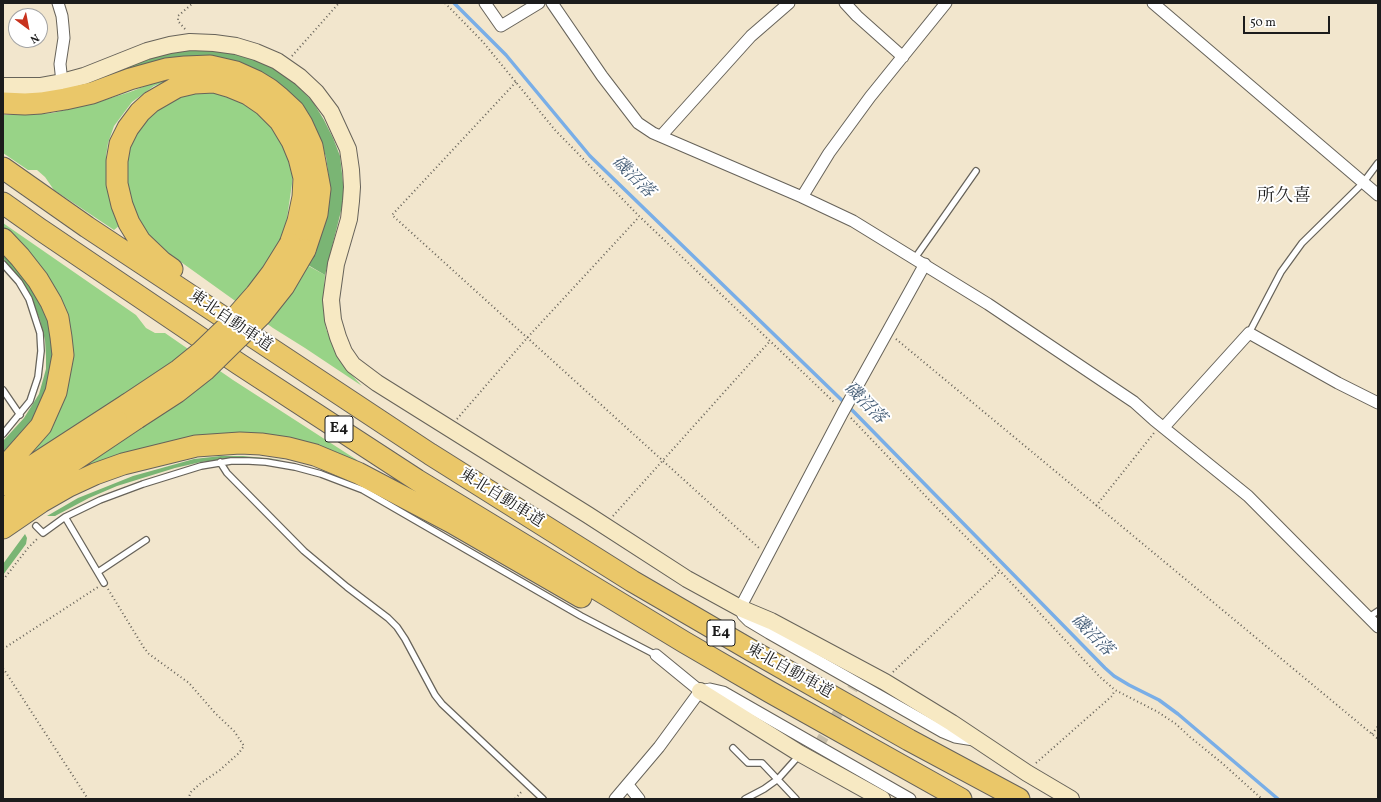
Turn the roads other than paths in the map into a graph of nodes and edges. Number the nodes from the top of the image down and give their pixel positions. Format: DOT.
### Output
graph roads {
  1 [pos="58,3"];
  2 [pos="485,3"];
  3 [pos="540,3"];
  4 [pos="552,3"];
  5 [pos="789,3"];
  6 [pos="845,3"];
  7 [pos="946,3"];
  8 [pos="1153,3"];
  9 [pos="903,57"];
  10 [pos="62,82"];
  11 [pos="3,86"];
  12 [pos="3,103"];
  13 [pos="661,136"];
  14 [pos="1378,163"];
  15 [pos="3,168"];
  16 [pos="976,171"];
  17 [pos="1363,183"];
  18 [pos="1378,195"];
  19 [pos="802,197"];
  20 [pos="3,203"];
  21 [pos="3,239"];
  22 [pos="297,247"];
  23 [pos="915,258"];
  24 [pos="3,264"];
  25 [pos="925,264"];
  26 [pos="1249,333"];
  27 [pos="3,390"];
  28 [pos="1378,403"];
  29 [pos="132,411"];
  30 [pos="20,415"];
  31 [pos="1164,427"];
  32 [pos="3,434"];
  33 [pos="430,454"];
  34 [pos="220,462"];
  35 [pos="3,469"];
  36 [pos="3,485"];
  37 [pos="3,512"];
  38 [pos="65,517"];
  39 [pos="36,526"];
  40 [pos="3,528"];
  41 [pos="146,540"];
  42 [pos="98,572"];
  43 [pos="104,583"];
  44 [pos="740,608"];
  45 [pos="1373,614"];
  46 [pos="1378,627"];
  47 [pos="684,642"];
  48 [pos="656,655"];
  49 [pos="700,691"];
  50 [pos="979,741"];
  51 [pos="733,748"];
  52 [pos="799,753"];
  53 [pos="778,779"];
  54 [pos="628,785"];
  55 [pos="543,799"];
  56 [pos="615,799"];
  57 [pos="640,799"];
  58 [pos="745,799"];
  59 [pos="796,799"];
  60 [pos="882,799"];
  61 [pos="910,799"];
  62 [pos="961,799"];
  63 [pos="1019,799"];
  64 [pos="1071,799"];
  1 -- 10 [label="street"];
  2 -- 3 [label="street"];
  4 -- 13 [label="street"];
  5 -- 13 [label="street"];
  6 -- 9 [label="street"];
  7 -- 9 [label="street"];
  8 -- 17 [label="street"];
  9 -- 19 [label="street"];
  10 -- 11 [label="street"];
  10 -- 44 [label="street"];
  12 -- 22 [label="highway"];
  13 -- 19 [label="street"];
  14 -- 17 [label="lane"];
  15 -- 33 [label="highway, 東北自動車道 / E4"];
  16 -- 23 [label="lane"];
  17 -- 18 [label="street"];
  17 -- 26 [label="lane"];
  19 -- 23 [label="street"];
  20 -- 47 [label="highway, 東北自動車道 / E4"];
  21 -- 35 [label="highway"];
  22 -- 29 [label="highway, bridge"];
  22 -- 33 [label="highway"];
  23 -- 25 [label="street"];
  24 -- 30 [label="lane"];
  25 -- 31 [label="street"];
  25 -- 44 [label="street"];
  26 -- 28 [label="street"];
  26 -- 31 [label="street"];
  27 -- 30 [label="lane"];
  29 -- 36 [label="highway"];
  29 -- 37 [label="highway"];
  30 -- 32 [label="lane"];
  31 -- 45 [label="street"];
  33 -- 63 [label="highway, 東北自動車道 / E4"];
  34 -- 38 [label="lane"];
  34 -- 48 [label="lane"];
  34 -- 55 [label="lane"];
  38 -- 39 [label="lane"];
  38 -- 42 [label="lane"];
  40 -- 47 [label="highway"];
  41 -- 42 [label="lane"];
  42 -- 43 [label="lane"];
  44 -- 50 [label="street"];
  44 -- 50 [label="street"];
  45 -- 46 [label="street"];
  47 -- 62 [label="highway, 東北自動車道 / E4"];
  48 -- 49 [label="street"];
  49 -- 52 [label="street"];
  49 -- 54 [label="street"];
  49 -- 61 [label="street"];
  50 -- 64 [label="street"];
  51 -- 53 [label="lane"];
  52 -- 53 [label="lane"];
  52 -- 60 [label="street"];
  53 -- 58 [label="lane"];
  53 -- 59 [label="lane"];
  54 -- 56 [label="street"];
  54 -- 57 [label="street"];
}
